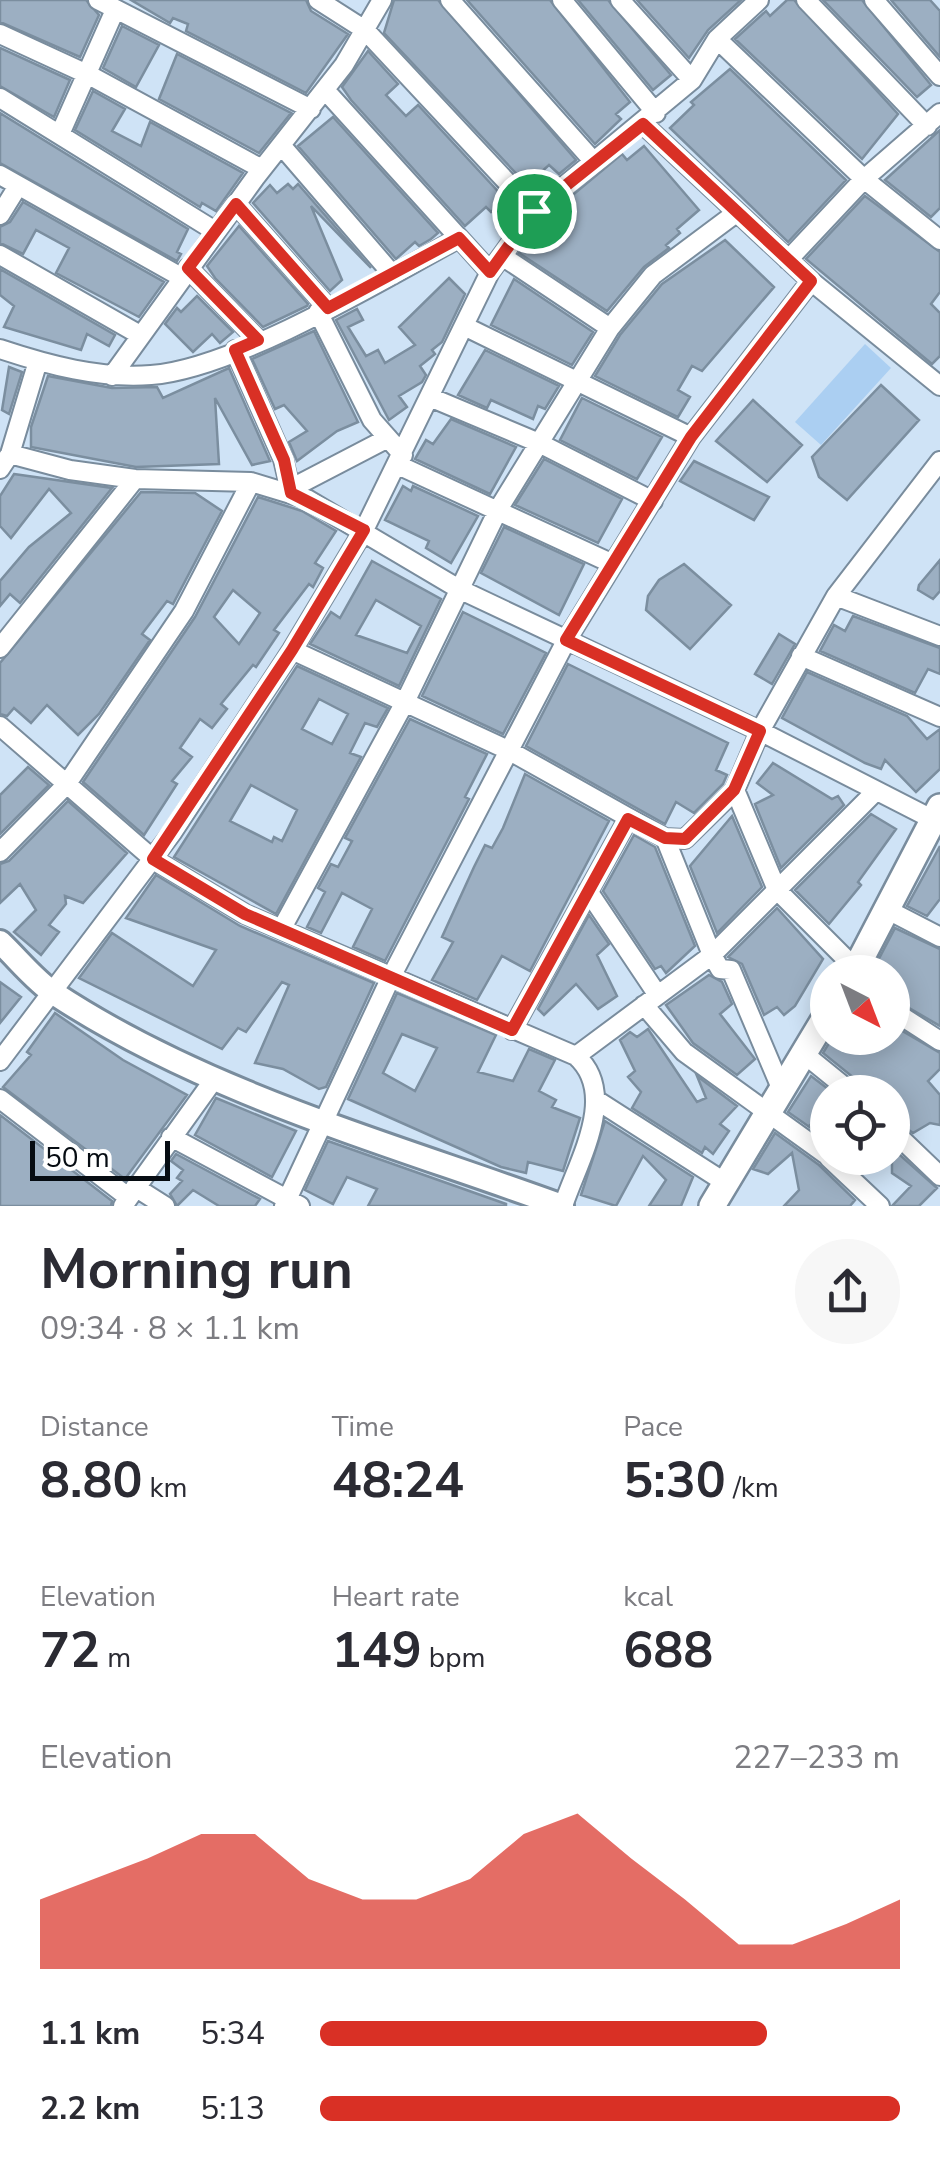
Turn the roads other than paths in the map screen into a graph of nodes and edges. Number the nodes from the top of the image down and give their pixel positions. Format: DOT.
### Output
graph roads {
  1 [pos="318,0"];
  2 [pos="382,0"];
  3 [pos="450,0"];
  4 [pos="562,0"];
  5 [pos="620,0"];
  6 [pos="757,0"];
  7 [pos="806,0"];
  8 [pos="874,0"];
  9 [pos="106,5"];
  10 [pos="365,30"];
  11 [pos="0,34"];
  12 [pos="717,39"];
  13 [pos="89,75"];
  14 [pos="940,76"];
  15 [pos="692,80"];
  16 [pos="325,90"];
  17 [pos="0,98"];
  18 [pos="310,109"];
  19 [pos="649,118"];
  20 [pos="933,120"];
  21 [pos="60,134"];
  22 [pos="281,145"];
  23 [pos="595,163"];
  24 [pos="262,169"];
  25 [pos="0,175"];
  26 [pos="864,179"];
  27 [pos="18,186"];
  28 [pos="236,204"];
  29 [pos="534,211"];
  30 [pos="736,213"];
  31 [pos="0,215"];
  32 [pos="215,231"];
  33 [pos="459,238"];
  34 [pos="940,240"];
  35 [pos="0,256"];
  36 [pos="502,256"];
  37 [pos="788,260"];
  38 [pos="185,272"];
  39 [pos="490,272"];
  40 [pos="392,275"];
  41 [pos="811,281"];
  42 [pos="323,310"];
  43 [pos="466,326"];
  44 [pos="610,328"];
  45 [pos="140,335"];
  46 [pos="258,340"];
  47 [pos="0,349"];
  48 [pos="235,350"];
  49 [pos="38,361"];
  50 [pos="112,376"];
  51 [pos="575,383"];
  52 [pos="940,386"];
  53 [pos="432,398"];
  54 [pos="691,437"];
  55 [pos="388,438"];
  56 [pos="539,444"];
  57 [pos="400,460"];
  58 [pos="940,461"];
  59 [pos="5,462"];
  60 [pos="135,479"];
  61 [pos="251,482"];
  62 [pos="291,491"];
  63 [pos="652,501"];
  64 [pos="499,508"];
  65 [pos="364,530"];
  66 [pos="613,564"];
  67 [pos="459,588"];
  68 [pos="836,596"];
  69 [pos="940,636"];
  70 [pos="566,640"];
  71 [pos="0,648"];
  72 [pos="292,650"];
  73 [pos="801,656"];
  74 [pos="405,702"];
  75 [pos="940,717"];
  76 [pos="0,726"];
  77 [pos="760,731"];
  78 [pos="14,740"];
  79 [pos="508,750"];
  80 [pos="0,754"];
  81 [pos="66,785"];
  82 [pos="734,790"];
  83 [pos="876,791"];
  84 [pos="936,813"];
  85 [pos="628,819"];
  86 [pos="665,838"];
  87 [pos="0,852"];
  88 [pos="153,859"];
  89 [pos="777,890"];
  90 [pos="588,892"];
  91 [pos="884,908"];
  92 [pos="282,928"];
  93 [pos="940,937"];
  94 [pos="0,942"];
  95 [pos="712,955"];
  96 [pos="840,955"];
  97 [pos="862,955"];
  98 [pos="391,977"];
  99 [pos="52,992"];
  100 [pos="651,1000"];
  101 [pos="910,1022"];
  102 [pos="512,1030"];
  103 [pos="940,1041"];
  104 [pos="810,1043"];
  105 [pos="804,1053"];
  106 [pos="576,1056"];
  107 [pos="0,1061"];
  108 [pos="830,1075"];
  109 [pos="215,1078"];
  110 [pos="781,1088"];
  111 [pos="0,1099"];
  112 [pos="598,1101"];
  113 [pos="768,1112"];
  114 [pos="322,1119"];
  115 [pos="171,1137"];
  116 [pos="810,1144"];
  117 [pos="910,1147"];
  118 [pos="847,1175"];
  119 [pos="940,1176"];
  120 [pos="129,1197"];
  121 [pos="723,1197"];
  122 [pos="290,1204"];
  123 [pos="164,1206"];
  124 [pos="562,1206"];
  125 [pos="880,1206"];
  1 -- 10 [label="street"];
  2 -- 10 [label="street"];
  3 -- 23 [label="street"];
  4 -- 19 [label="street"];
  5 -- 15 [label="street"];
  6 -- 12 [label="street"];
  7 -- 20 [label="street"];
  8 -- 14 [label="street"];
  9 -- 13 [label="street"];
  9 -- 18 [label="street"];
  10 -- 16 [label="street"];
  10 -- 29 [label="street"];
  11 -- 13 [label="street"];
  12 -- 15 [label="street"];
  12 -- 26 [label="street"];
  13 -- 21 [label="street"];
  13 -- 24 [label="street"];
  15 -- 19 [label="street"];
  16 -- 18 [label="street"];
  16 -- 33 [label="street"];
  17 -- 21 [label="street"];
  18 -- 22 [label="street"];
  19 -- 23 [label="street"];
  19 -- 30 [label="street"];
  20 -- 26 [label="street"];
  21 -- 32 [label="street"];
  22 -- 24 [label="street"];
  22 -- 40 [label="street"];
  23 -- 29 [label="street"];
  24 -- 28 [label="street"];
  25 -- 27 [label="street"];
  26 -- 34 [label="street"];
  26 -- 37 [label="street"];
  27 -- 31 [label="street"];
  27 -- 38 [label="street"];
  28 -- 32 [label="street"];
  28 -- 42 [label="street"];
  29 -- 36 [label="street"];
  30 -- 37 [label="street"];
  30 -- 44 [label="street"];
  32 -- 38 [label="street"];
  33 -- 39 [label="street"];
  33 -- 40 [label="street"];
  35 -- 45 [label="street"];
  36 -- 39 [label="street"];
  36 -- 44 [label="street"];
  37 -- 41 [label="street"];
  38 -- 45 [label="street"];
  38 -- 46 [label="street"];
  39 -- 43 [label="street"];
  40 -- 42 [label="street"];
  41 -- 52 [label="street"];
  41 -- 54 [label="street"];
  42 -- 46 [label="street"];
  42 -- 55 [label="street"];
  43 -- 51 [label="street"];
  43 -- 53 [label="street"];
  44 -- 51 [label="street"];
  45 -- 50 [label="street"];
  46 -- 48 [label="street"];
  47 -- 49 [label="street"];
  48 -- 50 [label="street"];
  48 -- 62 [label="street"];
  49 -- 50 [label="street"];
  49 -- 59 [label="street"];
  51 -- 54 [label="street"];
  51 -- 56 [label="street"];
  53 -- 56 [label="street"];
  53 -- 57 [label="street"];
  54 -- 63 [label="street"];
  55 -- 57 [label="street"];
  55 -- 62 [label="street"];
  56 -- 63 [label="street"];
  56 -- 64 [label="street"];
  57 -- 64 [label="street"];
  57 -- 65 [label="street"];
  58 -- 68 [label="street"];
  59 -- 60 [label="street"];
  60 -- 61 [label="street"];
  60 -- 71 [label="street"];
  61 -- 62 [label="street"];
  61 -- 81 [label="street"];
  62 -- 65 [label="street"];
  63 -- 66 [label="street"];
  64 -- 66 [label="street"];
  64 -- 67 [label="street"];
  65 -- 67 [label="street"];
  65 -- 72 [label="street"];
  66 -- 70 [label="street"];
  67 -- 70 [label="street"];
  67 -- 74 [label="street"];
  68 -- 69 [label="street"];
  68 -- 73 [label="street"];
  70 -- 77 [label="street"];
  70 -- 79 [label="street"];
  72 -- 74 [label="street"];
  72 -- 88 [label="street"];
  73 -- 75 [label="street"];
  73 -- 77 [label="street"];
  74 -- 79 [label="street"];
  74 -- 92 [label="street"];
  76 -- 78 [label="street"];
  77 -- 82 [label="street"];
  77 -- 83 [label="street"];
  78 -- 80 [label="street"];
  78 -- 81 [label="street"];
  79 -- 85 [label="street"];
  79 -- 98 [label="street"];
  81 -- 87 [label="street"];
  81 -- 88 [label="street"];
  82 -- 86 [label="street"];
  82 -- 89 [label="street"];
  83 -- 84 [label="street"];
  83 -- 89 [label="street"];
  84 -- 91 [label="main road"];
  85 -- 86 [label="street"];
  85 -- 90 [label="street"];
  86 -- 95 [label="street"];
  88 -- 92 [label="street"];
  88 -- 99 [label="street"];
  89 -- 95 [label="street"];
  89 -- 96 [label="street"];
  90 -- 100 [label="street"];
  90 -- 102 [label="street"];
  91 -- 93 [label="street"];
  91 -- 97 [label="main road"];
  92 -- 98 [label="street"];
  94 -- 99 [label="street"];
  95 -- 100 [label="street"];
  95 -- 110 [label="street"];
  98 -- 102 [label="street"];
  98 -- 114 [label="street"];
  99 -- 107 [label="street"];
  99 -- 109 [label="street"];
  100 -- 106 [label="street"];
  100 -- 113 [label="street"];
  101 -- 103 [label="street"];
  102 -- 106 [label="street"];
  104 -- 105 [label="main road"];
  105 -- 108 [label="street"];
  105 -- 110 [label="main road"];
  106 -- 112 [label="street"];
  109 -- 114 [label="street"];
  109 -- 115 [label="street"];
  110 -- 113 [label="main road"];
  111 -- 120 [label="street"];
  112 -- 121 [label="street"];
  112 -- 124 [label="street"];
  113 -- 116 [label="street"];
  113 -- 121 [label="main road"];
  114 -- 122 [label="street"];
  114 -- 124 [label="street"];
  115 -- 120 [label="street"];
  115 -- 122 [label="street"];
  117 -- 119 [label="street"];
  118 -- 125 [label="street"];
  120 -- 123 [label="street"];
}
